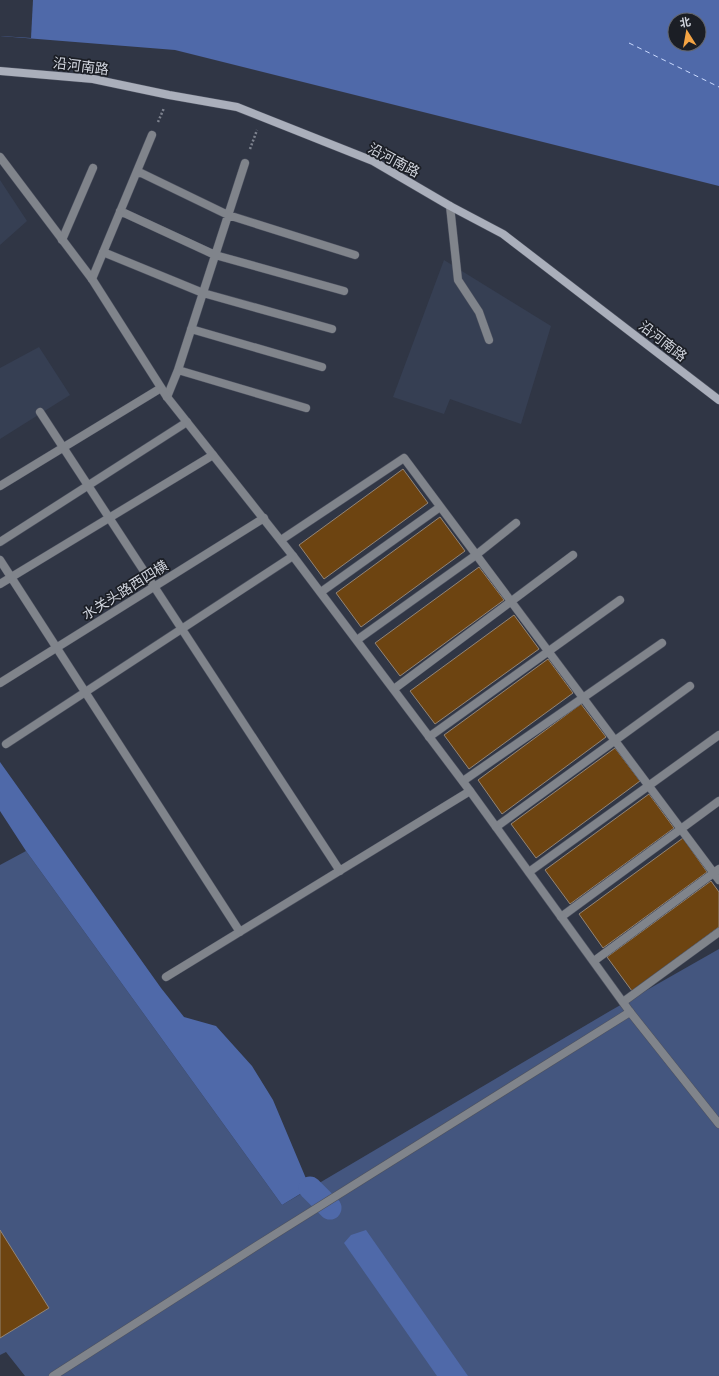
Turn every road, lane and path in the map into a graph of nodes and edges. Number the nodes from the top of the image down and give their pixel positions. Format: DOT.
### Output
graph roads {
  1 [pos="0,71"];
  2 [pos="169,95"];
  3 [pos="262,118"];
  4 [pos="152,135"];
  5 [pos="0,157"];
  6 [pos="245,163"];
  7 [pos="93,168"];
  8 [pos="137,171"];
  9 [pos="450,206"];
  10 [pos="120,211"];
  11 [pos="228,215"];
  12 [pos="62,240"];
  13 [pos="103,252"];
  14 [pos="215,255"];
  15 [pos="354,255"];
  16 [pos="92,279"];
  17 [pos="344,291"];
  18 [pos="203,293"];
  19 [pos="191,329"];
  20 [pos="332,329"];
  21 [pos="489,340"];
  22 [pos="322,366"];
  23 [pos="178,370"];
  24 [pos="161,388"];
  25 [pos="167,397"];
  26 [pos="719,400"];
  27 [pos="306,408"];
  28 [pos="40,412"];
  29 [pos="187,422"];
  30 [pos="63,447"];
  31 [pos="213,455"];
  32 [pos="88,485"];
  33 [pos="0,486"];
  34 [pos="440,507"];
  35 [pos="109,518"];
  36 [pos="264,518"];
  37 [pos="516,523"];
  38 [pos="281,540"];
  39 [pos="0,542"];
  40 [pos="476,555"];
  41 [pos="573,555"];
  42 [pos="293,556"];
  43 [pos="0,560"];
  44 [pos="11,577"];
  45 [pos="0,584"];
  46 [pos="155,587"];
  47 [pos="321,592"];
  48 [pos="620,600"];
  49 [pos="511,602"];
  50 [pos="182,629"];
  51 [pos="357,640"];
  52 [pos="662,643"];
  53 [pos="57,648"];
  54 [pos="548,652"];
  55 [pos="0,683"];
  56 [pos="690,686"];
  57 [pos="394,689"];
  58 [pos="86,692"];
  59 [pos="583,698"];
  60 [pos="719,735"];
  61 [pos="429,737"];
  62 [pos="614,741"];
  63 [pos="6,744"];
  64 [pos="463,781"];
  65 [pos="648,786"];
  66 [pos="470,791"];
  67 [pos="719,801"];
  68 [pos="496,827"];
  69 [pos="681,830"];
  70 [pos="340,871"];
  71 [pos="716,871"];
  72 [pos="528,872"];
  73 [pos="719,880"];
  74 [pos="561,917"];
  75 [pos="240,932"];
  76 [pos="719,932"];
  77 [pos="594,962"];
  78 [pos="166,977"];
  79 [pos="623,1002"];
  80 [pos="630,1012"];
  81 [pos="719,1124"];
  82 [pos="53,1376"];
  1 -- 2 [label="main road, 沿河南路"];
  2 -- 3 [label="main road, 沿河南路"];
  2 -- 4 [label="path"];
  3 -- 6 [label="path"];
  3 -- 9 [label="main road, 沿河南路"];
  4 -- 8 [label="street"];
  5 -- 12 [label="street"];
  6 -- 11 [label="street"];
  7 -- 12 [label="street"];
  8 -- 10 [label="street"];
  8 -- 11 [label="street"];
  9 -- 21 [label="street"];
  9 -- 26 [label="main road, 沿河南路"];
  10 -- 13 [label="street"];
  10 -- 14 [label="street"];
  11 -- 14 [label="street"];
  11 -- 15 [label="street"];
  12 -- 16 [label="street"];
  13 -- 16 [label="street"];
  13 -- 18 [label="street"];
  14 -- 17 [label="street"];
  14 -- 18 [label="street"];
  16 -- 24 [label="street"];
  18 -- 19 [label="street"];
  18 -- 20 [label="street"];
  19 -- 22 [label="street"];
  19 -- 23 [label="street"];
  23 -- 25 [label="street"];
  23 -- 27 [label="street"];
  24 -- 25 [label="street"];
  24 -- 30 [label="street"];
  25 -- 29 [label="street"];
  28 -- 30 [label="street"];
  29 -- 31 [label="street"];
  29 -- 32 [label="street"];
  30 -- 32 [label="street"];
  30 -- 33 [label="street"];
  31 -- 35 [label="street"];
  31 -- 36 [label="street"];
  32 -- 35 [label="street"];
  32 -- 39 [label="street"];
  34 -- 38 [label="street"];
  34 -- 40 [label="street"];
  34 -- 47 [label="street"];
  35 -- 44 [label="street"];
  35 -- 46 [label="street"];
  36 -- 38 [label="street"];
  36 -- 46 [label="street, 水关头路西四横"];
  37 -- 40 [label="street"];
  38 -- 42 [label="street"];
  40 -- 49 [label="street"];
  40 -- 51 [label="street"];
  41 -- 49 [label="street"];
  42 -- 47 [label="street"];
  42 -- 50 [label="street"];
  43 -- 44 [label="street"];
  44 -- 45 [label="street"];
  44 -- 53 [label="street"];
  46 -- 50 [label="street"];
  46 -- 53 [label="street, 水关头路西四横"];
  47 -- 51 [label="street"];
  48 -- 54 [label="street"];
  49 -- 54 [label="street"];
  49 -- 57 [label="street"];
  50 -- 58 [label="street"];
  50 -- 70 [label="street"];
  51 -- 57 [label="street"];
  52 -- 59 [label="street"];
  53 -- 55 [label="street, 水关头路西四横"];
  53 -- 58 [label="street"];
  54 -- 59 [label="street"];
  54 -- 61 [label="street"];
  56 -- 62 [label="street"];
  57 -- 61 [label="street"];
  58 -- 63 [label="street"];
  58 -- 75 [label="street"];
  59 -- 62 [label="street"];
  59 -- 64 [label="street"];
  60 -- 65 [label="street"];
  61 -- 64 [label="street"];
  62 -- 65 [label="street"];
  62 -- 68 [label="street"];
  64 -- 66 [label="street"];
  65 -- 69 [label="street"];
  65 -- 72 [label="street"];
  66 -- 68 [label="street"];
  66 -- 70 [label="street"];
  67 -- 69 [label="street"];
  68 -- 72 [label="street"];
  69 -- 71 [label="street"];
  69 -- 74 [label="street"];
  70 -- 75 [label="street"];
  71 -- 73 [label="street"];
  71 -- 77 [label="street"];
  72 -- 74 [label="street"];
  74 -- 77 [label="street"];
  75 -- 78 [label="street"];
  76 -- 79 [label="street"];
  77 -- 79 [label="street"];
  79 -- 80 [label="street"];
  80 -- 81 [label="street"];
  80 -- 82 [label="street"];
}
